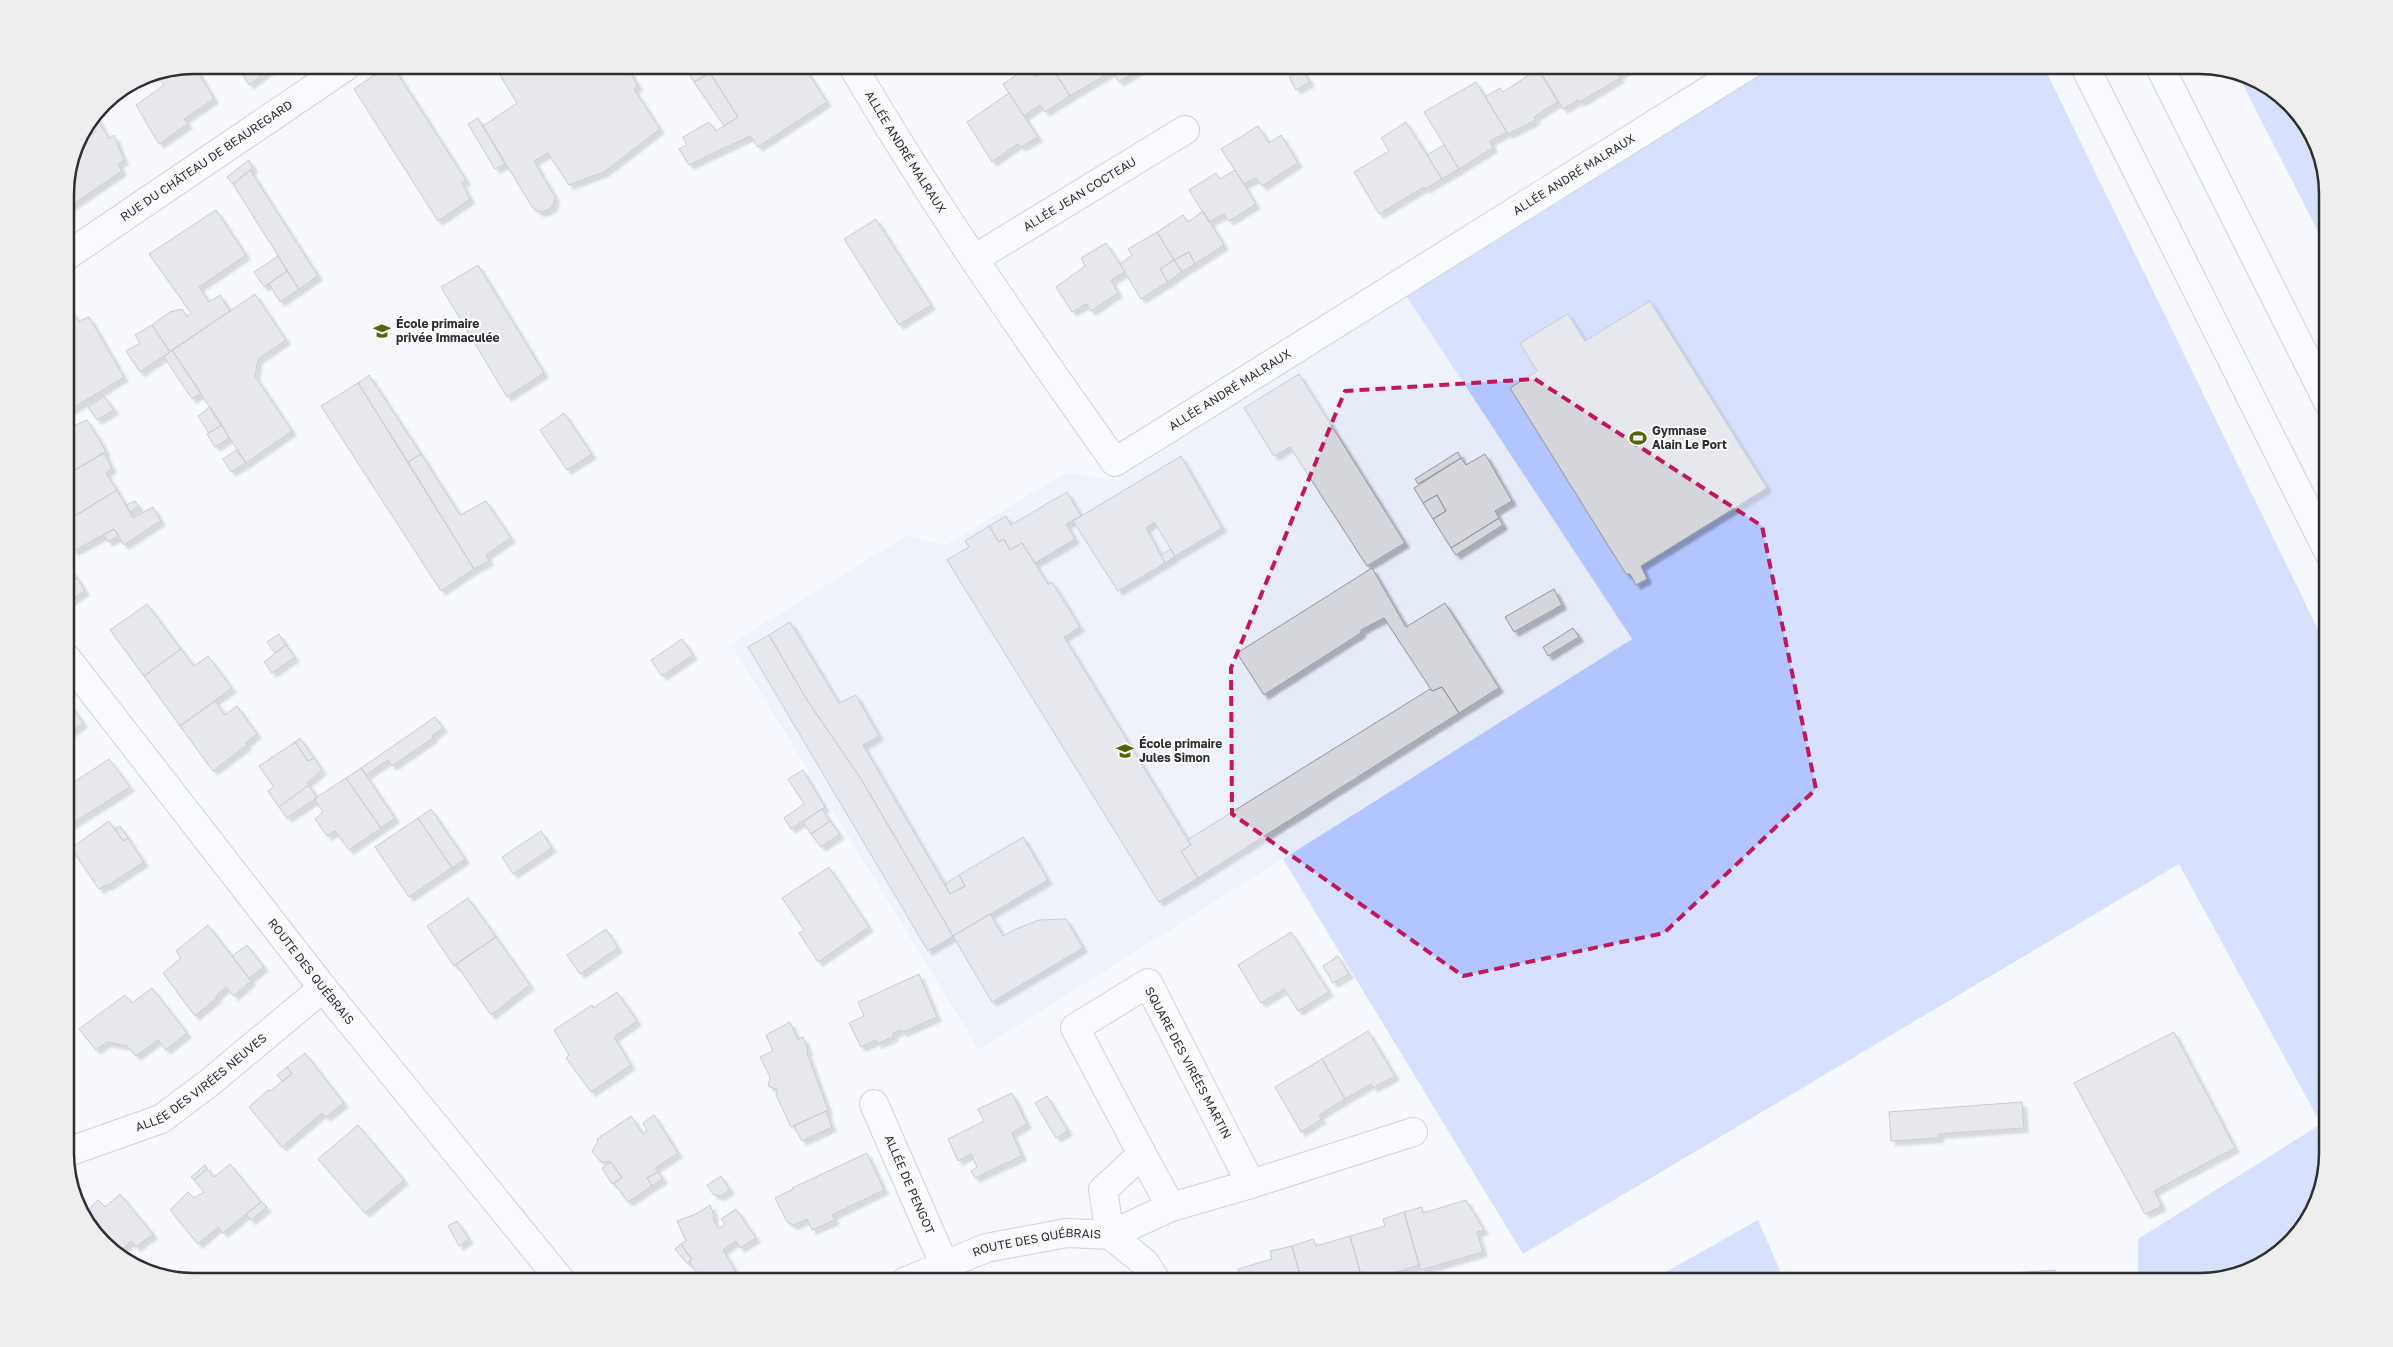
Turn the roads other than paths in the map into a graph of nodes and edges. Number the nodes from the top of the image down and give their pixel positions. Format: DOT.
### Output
graph roads {
  1 [pos="335,74"];
  2 [pos="857,74"];
  3 [pos="1735,74"];
  4 [pos="2089,74"];
  5 [pos="2164,74"];
  6 [pos="1185,130"];
  7 [pos="74,251"];
  8 [pos="974,259"];
  9 [pos="2319,384"];
  10 [pos="2319,533"];
  11 [pos="74,668"];
  12 [pos="323,988"];
  13 [pos="874,1104"];
  14 [pos="1412,1132"];
  15 [pos="74,1150"];
  16 [pos="1142,1154"];
  17 [pos="1251,1184"];
  18 [pos="1171,1207"];
  19 [pos="1110,1235"];
  20 [pos="944,1264"];
  21 [pos="555,1273"];
  22 [pos="924,1273"];
  23 [pos="1151,1273"];
  1 -- 7 [label="main road, RUE DU CHÂTEAU DE BEAUREGARD"];
  2 -- 8 [label="main road, ALLÉE ANDRÉ MALRAUX"];
  3 -- 8 [label="main road, ALLÉE ANDRÉ MALRAUX"];
  4 -- 10 [label="main road"];
  5 -- 9 [label="main road"];
  6 -- 8 [label="main road, ALLÉE JEAN COCTEAU"];
  11 -- 12 [label="main road, ROUTE DES QUÉBRAIS"];
  12 -- 15 [label="main road, ALLÉE DES VIRÉES NEUVES"];
  12 -- 21 [label="main road, ROUTE DES QUÉBRAIS"];
  13 -- 20 [label="main road, ALLÉE DE PENGOT"];
  14 -- 17 [label="main road"];
  16 -- 17 [label="main road, SQUARE DES VIRÉES MARTIN"];
  16 -- 18 [label="main road, SQUARE DES VIRÉES MARTIN"];
  16 -- 19 [label="main road"];
  17 -- 18 [label="main road"];
  18 -- 19 [label="main road"];
  19 -- 20 [label="main road, ROUTE DES QUÉBRAIS"];
  19 -- 23 [label="main road, ROUTE DES QUÉBRAIS"];
  20 -- 22 [label="main road, ROUTE DES QUÉBRAIS"];
}
